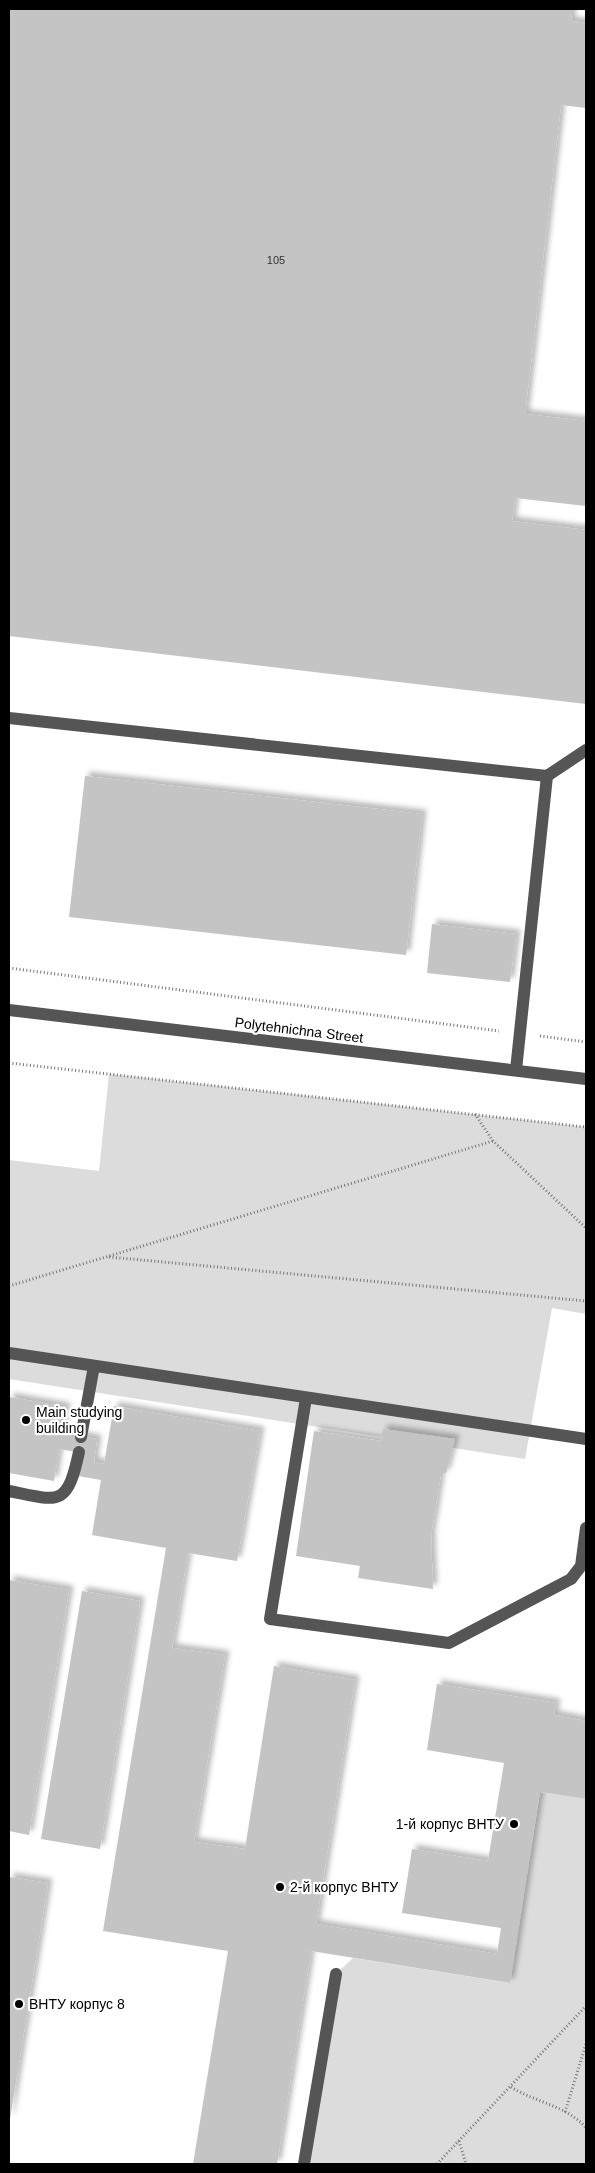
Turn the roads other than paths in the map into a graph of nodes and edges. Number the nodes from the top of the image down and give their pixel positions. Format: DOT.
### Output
graph roads {
  1 [pos="9,718"];
  2 [pos="586,750"];
  3 [pos="547,776"];
  4 [pos="9,1010"];
  5 [pos="516,1070"];
  6 [pos="586,1078"];
  7 [pos="9,1353"];
  8 [pos="94,1366"];
  9 [pos="306,1398"];
  10 [pos="81,1437"];
  11 [pos="586,1440"];
  12 [pos="79,1452"];
  13 [pos="9,1491"];
  14 [pos="586,1528"];
  15 [pos="336,1974"];
  16 [pos="304,2164"];
  1 -- 3 [label="street"];
  2 -- 3 [label="street"];
  3 -- 5 [label="street"];
  4 -- 5 [label="street, Polytehnichna Street"];
  5 -- 6 [label="street, Polytehnichna Street"];
  7 -- 8 [label="street"];
  8 -- 9 [label="street"];
  8 -- 10 [label="street"];
  9 -- 11 [label="street"];
  9 -- 14 [label="street"];
  12 -- 13 [label="street"];
  15 -- 16 [label="street"];
}
